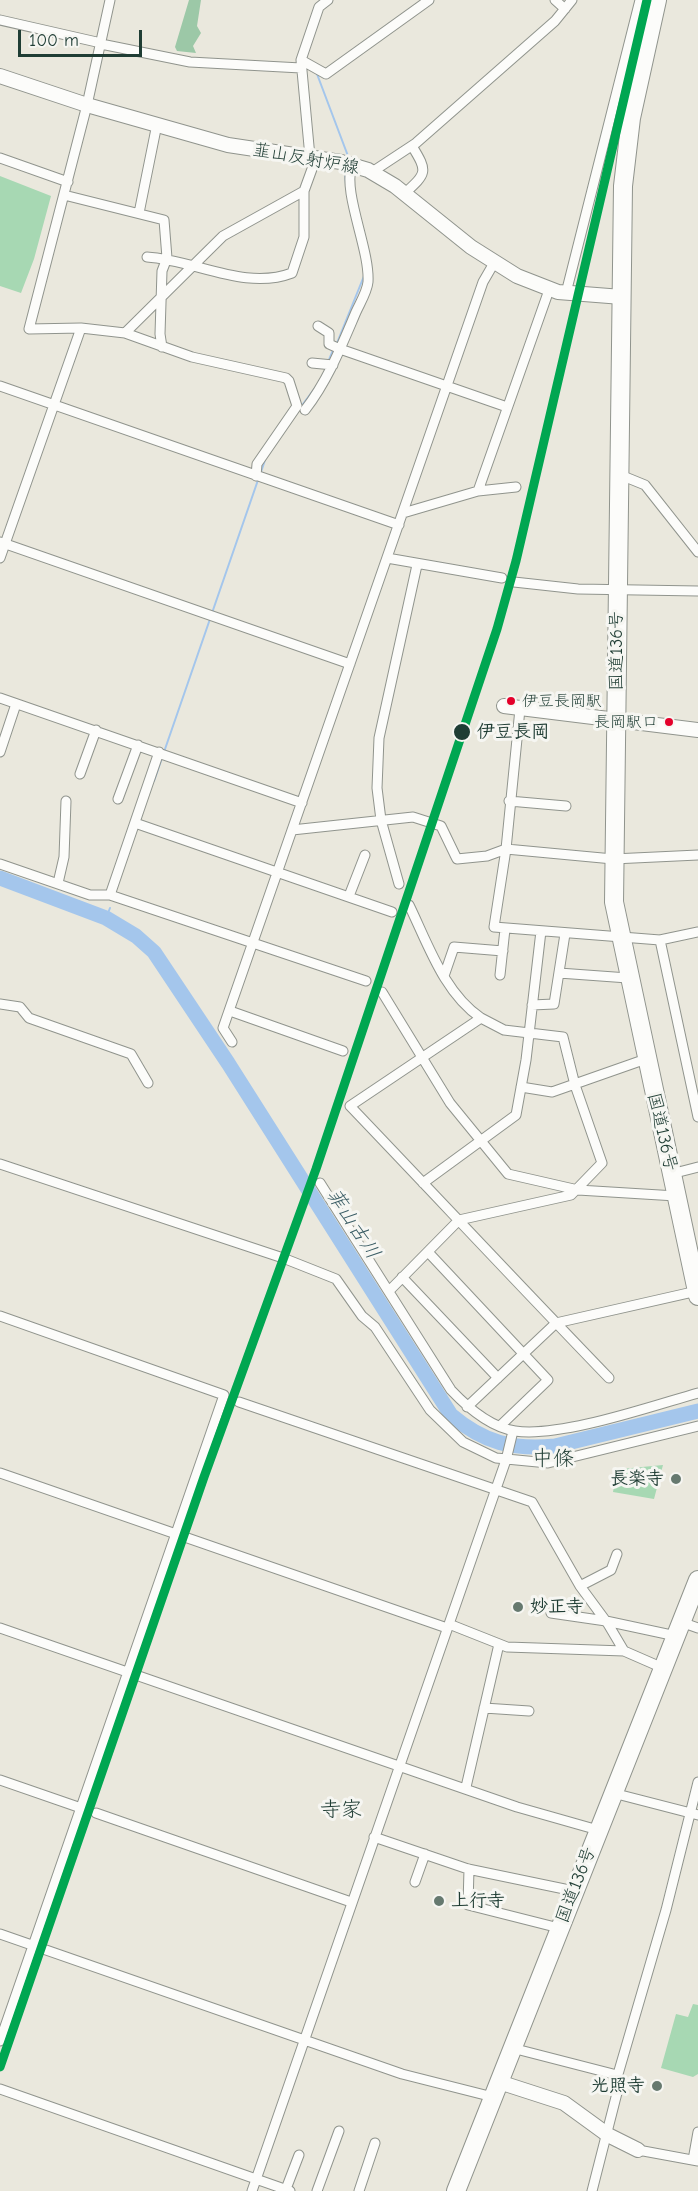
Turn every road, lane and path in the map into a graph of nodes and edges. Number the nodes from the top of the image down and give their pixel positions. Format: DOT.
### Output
graph roads {
  1 [pos="110,0"];
  2 [pos="328,0"];
  3 [pos="429,0"];
  4 [pos="555,0"];
  5 [pos="572,0"];
  6 [pos="640,0"];
  7 [pos="657,0"];
  8 [pos="319,3"];
  9 [pos="565,9"];
  10 [pos="0,20"];
  11 [pos="101,44"];
  12 [pos="301,64"];
  13 [pos="0,76"];
  14 [pos="87,105"];
  15 [pos="157,124"];
  16 [pos="412,146"];
  17 [pos="0,158"];
  18 [pos="313,158"];
  19 [pos="352,165"];
  20 [pos="372,172"];
  21 [pos="68,182"];
  22 [pos="304,191"];
  23 [pos="404,194"];
  24 [pos="64,195"];
  25 [pos="139,213"];
  26 [pos="147,256"];
  27 [pos="167,258"];
  28 [pos="494,263"];
  29 [pos="192,267"];
  30 [pos="549,290"];
  31 [pos="566,293"];
  32 [pos="621,297"];
  33 [pos="161,300"];
  34 [pos="318,327"];
  35 [pos="81,328"];
  36 [pos="125,333"];
  37 [pos="162,347"];
  38 [pos="337,348"];
  39 [pos="312,363"];
  40 [pos="329,365"];
  41 [pos="0,386"];
  42 [pos="447,386"];
  43 [pos="54,405"];
  44 [pos="507,407"];
  45 [pos="305,410"];
  46 [pos="618,474"];
  47 [pos="258,476"];
  48 [pos="516,487"];
  49 [pos="478,491"];
  50 [pos="404,513"];
  51 [pos="399,525"];
  52 [pos="2,543"];
  53 [pos="698,552"];
  54 [pos="0,558"];
  55 [pos="387,558"];
  56 [pos="417,565"];
  57 [pos="502,578"];
  58 [pos="514,582"];
  59 [pos="618,591"];
  60 [pos="698,591"];
  61 [pos="350,664"];
  62 [pos="0,698"];
  63 [pos="16,704"];
  64 [pos="504,706"];
  65 [pos="520,709"];
  66 [pos="616,720"];
  67 [pos="96,730"];
  68 [pos="698,730"];
  69 [pos="138,745"];
  70 [pos="0,752"];
  71 [pos="159,752"];
  72 [pos="80,774"];
  73 [pos="118,799"];
  74 [pos="66,801"];
  75 [pos="509,801"];
  76 [pos="302,803"];
  77 [pos="566,806"];
  78 [pos="381,820"];
  79 [pos="135,823"];
  80 [pos="292,830"];
  81 [pos="506,849"];
  82 [pos="365,855"];
  83 [pos="698,855"];
  84 [pos="614,859"];
  85 [pos="0,864"];
  86 [pos="278,872"];
  87 [pos="58,883"];
  88 [pos="399,884"];
  89 [pos="110,895"];
  90 [pos="349,896"];
  91 [pos="409,905"];
  92 [pos="392,912"];
  93 [pos="505,929"];
  94 [pos="541,931"];
  95 [pos="698,932"];
  96 [pos="565,934"];
  97 [pos="620,938"];
  98 [pos="660,940"];
  99 [pos="254,942"];
  100 [pos="503,951"];
  101 [pos="559,973"];
  102 [pos="500,975"];
  103 [pos="444,976"];
  104 [pos="628,978"];
  105 [pos="366,981"];
  106 [pos="382,992"];
  107 [pos="0,1004"];
  108 [pos="532,1005"];
  109 [pos="230,1011"];
  110 [pos="482,1018"];
  111 [pos="528,1034"];
  112 [pos="232,1042"];
  113 [pos="343,1051"];
  114 [pos="423,1057"];
  115 [pos="646,1059"];
  116 [pos="148,1083"];
  117 [pos="575,1085"];
  118 [pos="521,1087"];
  119 [pos="698,1118"];
  120 [pos="480,1140"];
  121 [pos="0,1164"];
  122 [pos="698,1167"];
  123 [pos="671,1174"];
  124 [pos="320,1183"];
  125 [pos="423,1183"];
  126 [pos="578,1190"];
  127 [pos="676,1196"];
  128 [pos="459,1220"];
  129 [pos="428,1252"];
  130 [pos="402,1277"];
  131 [pos="389,1291"];
  132 [pos="698,1294"];
  133 [pos="0,1316"];
  134 [pos="556,1323"];
  135 [pos="524,1354"];
  136 [pos="498,1378"];
  137 [pos="609,1378"];
  138 [pos="698,1393"];
  139 [pos="239,1402"];
  140 [pos="467,1407"];
  141 [pos="500,1425"];
  142 [pos="698,1426"];
  143 [pos="513,1432"];
  144 [pos="506,1458"];
  145 [pos="0,1473"];
  146 [pos="495,1490"];
  147 [pos="177,1533"];
  148 [pos="617,1554"];
  149 [pos="698,1580"];
  150 [pos="580,1586"];
  151 [pos="551,1613"];
  152 [pos="606,1621"];
  153 [pos="448,1626"];
  154 [pos="0,1628"];
  155 [pos="685,1628"];
  156 [pos="499,1644"];
  157 [pos="624,1651"];
  158 [pos="663,1668"];
  159 [pos="129,1672"];
  160 [pos="484,1708"];
  161 [pos="529,1711"];
  162 [pos="400,1765"];
  163 [pos="0,1780"];
  164 [pos="698,1782"];
  165 [pos="466,1787"];
  166 [pos="613,1793"];
  167 [pos="81,1808"];
  168 [pos="96,1813"];
  169 [pos="694,1815"];
  170 [pos="598,1830"];
  171 [pos="374,1837"];
  172 [pos="425,1854"];
  173 [pos="469,1869"];
  174 [pos="415,1882"];
  175 [pos="574,1891"];
  176 [pos="351,1902"];
  177 [pos="559,1928"];
  178 [pos="0,1934"];
  179 [pos="34,1946"];
  180 [pos="304,2041"];
  181 [pos="0,2042"];
  182 [pos="512,2048"];
  183 [pos="617,2075"];
  184 [pos="0,2089"];
  185 [pos="496,2089"];
  186 [pos="339,2131"];
  187 [pos="698,2132"];
  188 [pos="608,2134"];
  189 [pos="375,2143"];
  190 [pos="638,2150"];
  191 [pos="299,2155"];
  192 [pos="696,2160"];
  193 [pos="257,2179"];
  194 [pos="288,2190"];
  195 [pos="252,2191"];
  196 [pos="317,2191"];
  197 [pos="359,2191"];
  198 [pos="456,2191"];
  199 [pos="592,2191"];
  1 -- 11 [label="street"];
  2 -- 8 [label="street"];
  3 -- 12 [label="street"];
  4 -- 9 [label="street"];
  5 -- 9 [label="street"];
  6 -- 31 [label="street"];
  7 -- 32 [label="highway, 国道136号"];
  8 -- 12 [label="street"];
  9 -- 16 [label="street"];
  10 -- 11 [label="street"];
  11 -- 12 [label="street"];
  11 -- 14 [label="street"];
  12 -- 18 [label="street"];
  13 -- 14 [label="main road, 韮山反射炉線"];
  14 -- 15 [label="main road, 韮山反射炉線"];
  14 -- 21 [label="street"];
  15 -- 18 [label="main road, 韮山反射炉線"];
  15 -- 25 [label="street"];
  16 -- 20 [label="street"];
  16 -- 23 [label="street"];
  17 -- 21 [label="street"];
  18 -- 19 [label="main road, 韮山反射炉線"];
  18 -- 22 [label="street"];
  19 -- 20 [label="main road, 韮山反射炉線"];
  19 -- 38 [label="street"];
  20 -- 23 [label="main road, 韮山反射炉線"];
  21 -- 24 [label="street"];
  22 -- 29 [label="street"];
  22 -- 29 [label="street"];
  23 -- 28 [label="main road, 韮山反射炉線"];
  24 -- 25 [label="street"];
  24 -- 35 [label="street"];
  25 -- 27 [label="street"];
  26 -- 27 [label="street"];
  27 -- 29 [label="street"];
  27 -- 33 [label="street"];
  28 -- 30 [label="main road, 韮山反射炉線"];
  28 -- 42 [label="street"];
  29 -- 33 [label="street"];
  30 -- 31 [label="main road, 韮山反射炉線"];
  30 -- 44 [label="street"];
  31 -- 32 [label="main road, 韮山反射炉線"];
  32 -- 46 [label="highway, 国道136号"];
  33 -- 36 [label="street"];
  33 -- 37 [label="street"];
  34 -- 38 [label="street"];
  35 -- 36 [label="street"];
  35 -- 43 [label="street"];
  36 -- 37 [label="street"];
  37 -- 47 [label="street"];
  38 -- 40 [label="street"];
  38 -- 42 [label="street"];
  39 -- 40 [label="street"];
  40 -- 45 [label="street"];
  41 -- 43 [label="street"];
  42 -- 44 [label="street"];
  42 -- 50 [label="street"];
  43 -- 47 [label="street"];
  43 -- 52 [label="street"];
  44 -- 49 [label="street"];
  46 -- 53 [label="street"];
  46 -- 59 [label="highway, 国道136号"];
  47 -- 51 [label="street"];
  48 -- 49 [label="street"];
  49 -- 50 [label="street"];
  50 -- 51 [label="street"];
  51 -- 55 [label="street"];
  52 -- 54 [label="street"];
  52 -- 61 [label="street"];
  55 -- 56 [label="street"];
  55 -- 61 [label="street"];
  56 -- 57 [label="street"];
  56 -- 78 [label="street"];
  58 -- 59 [label="street"];
  59 -- 60 [label="street"];
  59 -- 66 [label="highway, 国道136号"];
  61 -- 76 [label="street"];
  62 -- 63 [label="street"];
  63 -- 67 [label="street"];
  63 -- 70 [label="street"];
  64 -- 65 [label="main road"];
  65 -- 66 [label="main road"];
  65 -- 75 [label="street"];
  66 -- 68 [label="main road"];
  66 -- 84 [label="highway, 国道136号"];
  67 -- 69 [label="street"];
  67 -- 72 [label="street"];
  69 -- 71 [label="street"];
  69 -- 73 [label="street"];
  71 -- 76 [label="street"];
  71 -- 79 [label="street"];
  74 -- 87 [label="street"];
  75 -- 77 [label="street"];
  75 -- 81 [label="street"];
  76 -- 80 [label="street"];
  78 -- 80 [label="street"];
  78 -- 81 [label="street"];
  78 -- 88 [label="street"];
  79 -- 86 [label="street"];
  79 -- 89 [label="street"];
  80 -- 86 [label="street"];
  81 -- 84 [label="street"];
  81 -- 93 [label="street"];
  82 -- 90 [label="street"];
  83 -- 84 [label="street"];
  84 -- 97 [label="highway, 国道136号"];
  85 -- 87 [label="street"];
  86 -- 90 [label="street"];
  86 -- 99 [label="street"];
  87 -- 89 [label="street"];
  89 -- 99 [label="street"];
  90 -- 92 [label="street"];
  91 -- 103 [label="street"];
  93 -- 94 [label="street"];
  93 -- 100 [label="street"];
  94 -- 96 [label="street"];
  94 -- 108 [label="street"];
  95 -- 98 [label="street"];
  96 -- 97 [label="street"];
  96 -- 101 [label="street"];
  97 -- 98 [label="street"];
  97 -- 104 [label="highway, 国道136号"];
  98 -- 119 [label="street"];
  99 -- 105 [label="street"];
  99 -- 109 [label="street"];
  100 -- 102 [label="street"];
  100 -- 103 [label="street"];
  101 -- 104 [label="street"];
  101 -- 108 [label="street"];
  103 -- 110 [label="street"];
  104 -- 115 [label="highway, 国道136号"];
  106 -- 114 [label="street"];
  107 -- 116 [label="street"];
  108 -- 111 [label="street"];
  109 -- 112 [label="street"];
  109 -- 113 [label="street"];
  110 -- 111 [label="street"];
  110 -- 114 [label="street"];
  111 -- 117 [label="street"];
  111 -- 118 [label="street"];
  114 -- 120 [label="street"];
  114 -- 125 [label="street"];
  115 -- 117 [label="street"];
  115 -- 123 [label="highway, 国道136号"];
  117 -- 118 [label="street"];
  117 -- 126 [label="street"];
  118 -- 120 [label="street"];
  120 -- 125 [label="street"];
  120 -- 126 [label="street"];
  121 -- 144 [label="street"];
  122 -- 123 [label="street"];
  123 -- 127 [label="highway, 国道136号"];
  124 -- 131 [label="street"];
  125 -- 128 [label="street"];
  126 -- 127 [label="street"];
  126 -- 128 [label="street"];
  127 -- 132 [label="highway, 国道136号"];
  128 -- 129 [label="street"];
  128 -- 134 [label="street"];
  129 -- 130 [label="street"];
  129 -- 135 [label="street"];
  130 -- 131 [label="street"];
  130 -- 136 [label="street"];
  131 -- 140 [label="street"];
  132 -- 134 [label="street"];
  133 -- 147 [label="street"];
  134 -- 135 [label="street"];
  134 -- 137 [label="street"];
  135 -- 136 [label="street"];
  135 -- 141 [label="street"];
  136 -- 140 [label="street"];
  138 -- 143 [label="street"];
  139 -- 146 [label="street"];
  140 -- 141 [label="street"];
  141 -- 143 [label="street"];
  142 -- 144 [label="street"];
  143 -- 144 [label="street"];
  144 -- 146 [label="street"];
  145 -- 147 [label="street"];
  146 -- 150 [label="street"];
  146 -- 153 [label="street"];
  147 -- 153 [label="street"];
  147 -- 159 [label="street"];
  148 -- 150 [label="street"];
  149 -- 155 [label="highway, 国道136号"];
  150 -- 152 [label="street"];
  151 -- 152 [label="street"];
  152 -- 155 [label="street"];
  152 -- 157 [label="street"];
  153 -- 156 [label="street"];
  153 -- 162 [label="street"];
  154 -- 159 [label="street"];
  155 -- 158 [label="highway, 国道136号"];
  156 -- 157 [label="street"];
  156 -- 160 [label="street"];
  157 -- 158 [label="street"];
  158 -- 166 [label="highway, 国道136号"];
  159 -- 162 [label="street"];
  159 -- 167 [label="street"];
  160 -- 161 [label="street"];
  160 -- 165 [label="street"];
  162 -- 165 [label="street"];
  162 -- 171 [label="street"];
  163 -- 167 [label="street"];
  164 -- 169 [label="street"];
  165 -- 170 [label="street"];
  166 -- 169 [label="street"];
  166 -- 170 [label="highway, 国道136号"];
  167 -- 179 [label="street"];
  168 -- 176 [label="street"];
  169 -- 183 [label="street"];
  170 -- 175 [label="highway, 国道136号"];
  171 -- 172 [label="street"];
  171 -- 176 [label="street"];
  172 -- 173 [label="street"];
  172 -- 174 [label="street"];
  173 -- 175 [label="street"];
  173 -- 177 [label="street"];
  175 -- 177 [label="highway, 国道136号"];
  176 -- 180 [label="street"];
  177 -- 182 [label="highway, 国道136号"];
  178 -- 179 [label="street"];
  179 -- 180 [label="street"];
  179 -- 181 [label="street"];
  180 -- 185 [label="street"];
  180 -- 193 [label="street"];
  182 -- 183 [label="street"];
  182 -- 185 [label="highway, 国道136号"];
  183 -- 188 [label="street"];
  184 -- 193 [label="street"];
  185 -- 188 [label="main road"];
  185 -- 198 [label="highway, 国道136号"];
  186 -- 196 [label="street"];
  187 -- 192 [label="street"];
  188 -- 190 [label="main road"];
  188 -- 199 [label="street"];
  189 -- 197 [label="street"];
  190 -- 192 [label="street"];
  191 -- 194 [label="street"];
  193 -- 194 [label="street"];
  193 -- 195 [label="street"];
}
